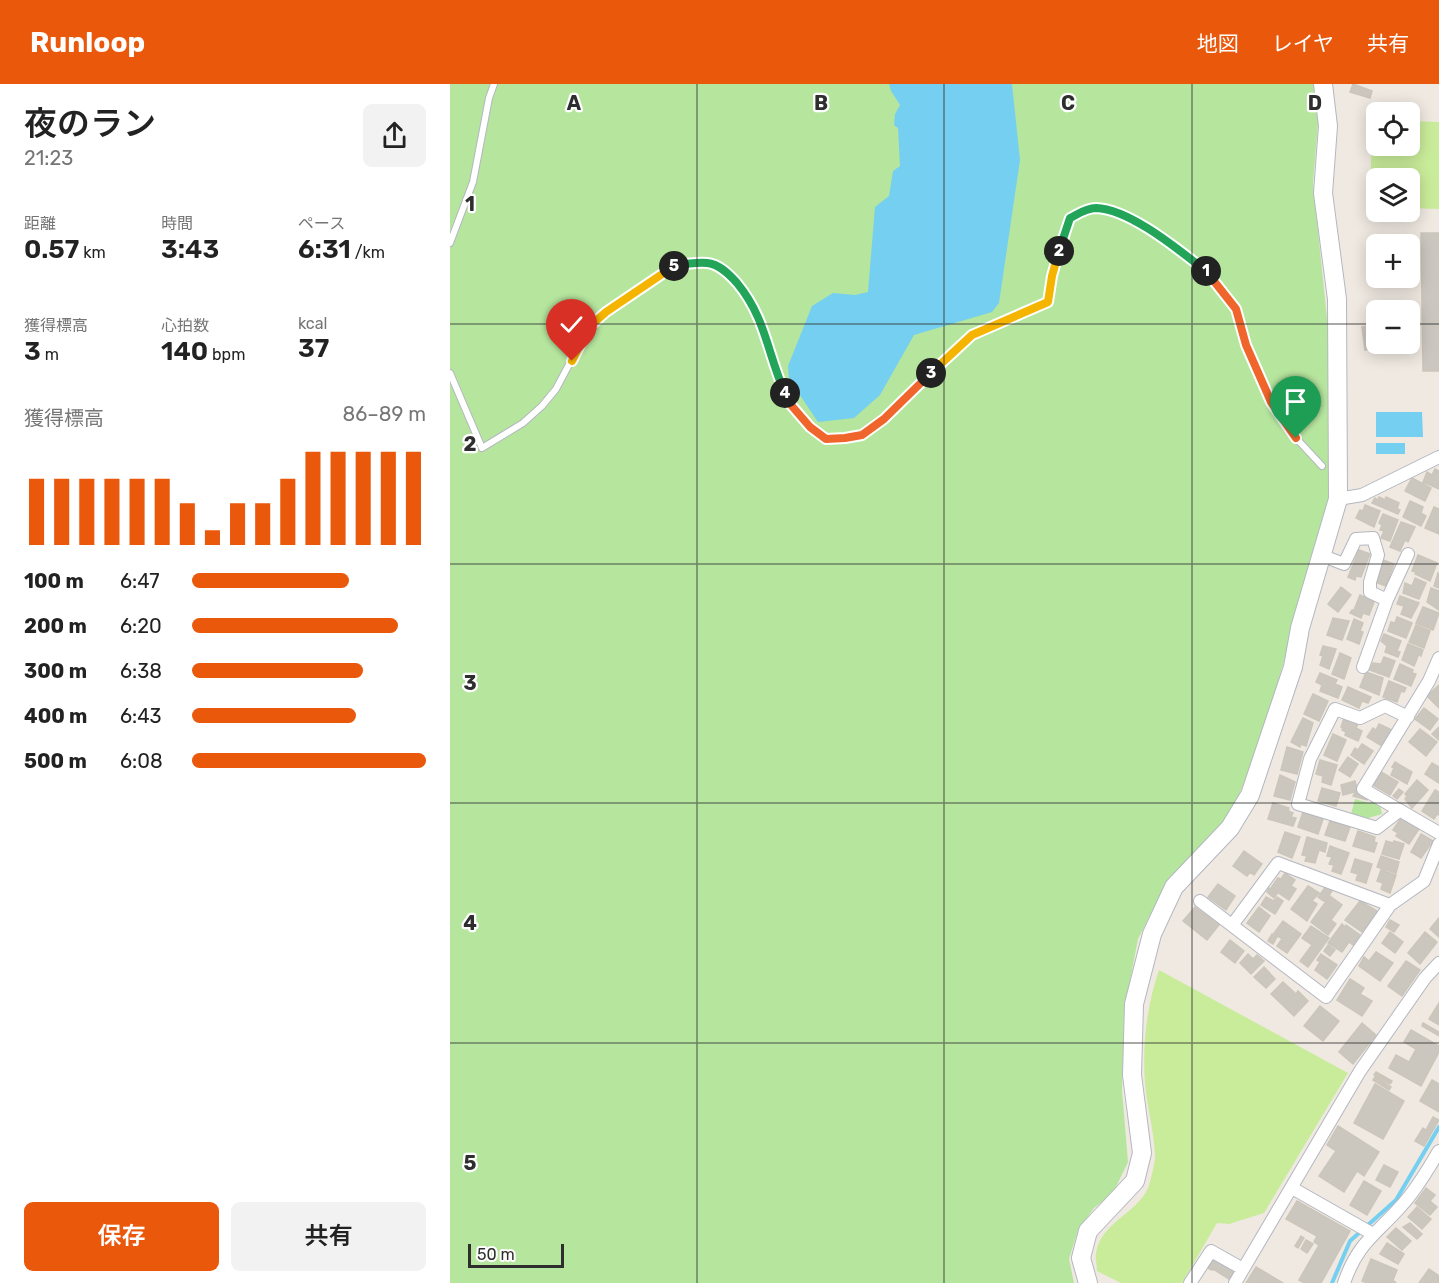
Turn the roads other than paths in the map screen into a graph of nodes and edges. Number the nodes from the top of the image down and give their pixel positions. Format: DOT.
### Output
graph roads {
  1 [pos="494,84"];
  2 [pos="1323,84"];
  3 [pos="450,243"];
  4 [pos="450,373"];
  5 [pos="1439,457"];
  6 [pos="1322,466"];
  7 [pos="1338,499"];
  8 [pos="1408,554"];
  9 [pos="1323,556"];
  10 [pos="1387,600"];
  11 [pos="1439,658"];
  12 [pos="1362,667"];
  13 [pos="1408,717"];
  14 [pos="1399,811"];
  15 [pos="1439,833"];
  16 [pos="1439,844"];
  17 [pos="1200,902"];
  18 [pos="1390,905"];
  19 [pos="1233,924"];
  20 [pos="1439,963"];
  21 [pos="1439,1151"];
  22 [pos="1292,1188"];
  23 [pos="1373,1234"];
  24 [pos="1244,1269"];
  25 [pos="1088,1283"];
  26 [pos="1190,1283"];
  27 [pos="1235,1283"];
  28 [pos="1344,1283"];
  1 -- 3 [label="lane"];
  2 -- 7 [label="street"];
  4 -- 6 [label="lane"];
  5 -- 7 [label="street"];
  7 -- 9 [label="street"];
  8 -- 10 [label="street"];
  9 -- 10 [label="street"];
  9 -- 25 [label="street"];
  10 -- 12 [label="street"];
  11 -- 13 [label="street"];
  13 -- 14 [label="street"];
  13 -- 14 [label="street"];
  14 -- 15 [label="street"];
  16 -- 18 [label="street"];
  17 -- 19 [label="street"];
  18 -- 19 [label="street"];
  18 -- 19 [label="street"];
  20 -- 22 [label="street"];
  21 -- 23 [label="street"];
  22 -- 23 [label="street"];
  22 -- 24 [label="street"];
  23 -- 28 [label="street"];
  24 -- 26 [label="street"];
  24 -- 27 [label="street"];
}
